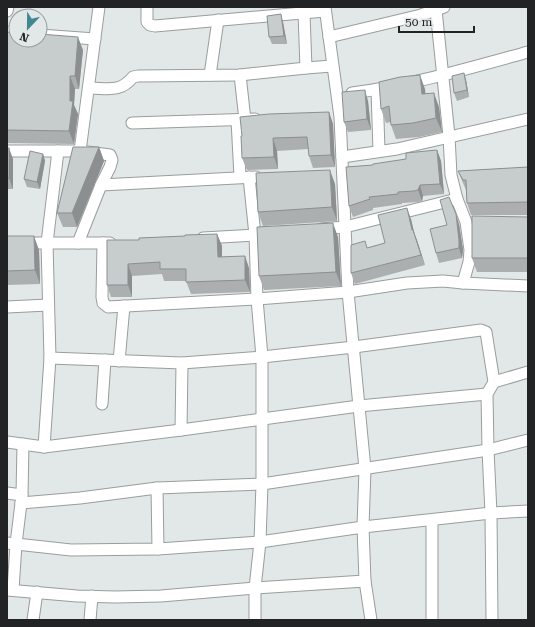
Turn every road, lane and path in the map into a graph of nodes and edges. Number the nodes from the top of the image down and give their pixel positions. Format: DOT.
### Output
graph roads {
  1 [pos="8,7"];
  2 [pos="99,7"];
  3 [pos="147,7"];
  4 [pos="440,8"];
  5 [pos="325,9"];
  6 [pos="7,11"];
  7 [pos="421,11"];
  8 [pos="304,13"];
  9 [pos="218,20"];
  10 [pos="48,35"];
  11 [pos="329,38"];
  12 [pos="95,39"];
  13 [pos="528,52"];
  14 [pos="332,66"];
  15 [pos="306,68"];
  16 [pos="210,75"];
  17 [pos="240,75"];
  18 [pos="444,76"];
  19 [pos="89,88"];
  20 [pos="377,90"];
  21 [pos="336,95"];
  22 [pos="269,119"];
  23 [pos="528,119"];
  24 [pos="241,120"];
  25 [pos="132,122"];
  26 [pos="449,136"];
  27 [pos="80,150"];
  28 [pos="58,151"];
  29 [pos="7,152"];
  30 [pos="379,152"];
  31 [pos="342,157"];
  32 [pos="245,177"];
  33 [pos="265,177"];
  34 [pos="101,184"];
  35 [pos="457,199"];
  36 [pos="345,227"];
  37 [pos="307,230"];
  38 [pos="285,232"];
  39 [pos="255,235"];
  40 [pos="194,239"];
  41 [pos="7,243"];
  42 [pos="46,243"];
  43 [pos="78,243"];
  44 [pos="118,243"];
  45 [pos="103,244"];
  46 [pos="463,283"];
  47 [pos="528,286"];
  48 [pos="348,292"];
  49 [pos="257,299"];
  50 [pos="48,305"];
  51 [pos="124,306"];
  52 [pos="7,307"];
  53 [pos="354,346"];
  54 [pos="262,357"];
  55 [pos="50,358"];
  56 [pos="105,360"];
  57 [pos="119,361"];
  58 [pos="182,363"];
  59 [pos="528,372"];
  60 [pos="494,382"];
  61 [pos="487,394"];
  62 [pos="102,404"];
  63 [pos="359,406"];
  64 [pos="262,419"];
  65 [pos="181,430"];
  66 [pos="528,440"];
  67 [pos="7,442"];
  68 [pos="23,444"];
  69 [pos="44,447"];
  70 [pos="488,450"];
  71 [pos="365,469"];
  72 [pos="262,484"];
  73 [pos="157,488"];
  74 [pos="7,493"];
  75 [pos="21,499"];
  76 [pos="528,511"];
  77 [pos="491,513"];
  78 [pos="432,520"];
  79 [pos="363,527"];
  80 [pos="260,542"];
  81 [pos="11,544"];
  82 [pos="158,549"];
  83 [pos="365,581"];
  84 [pos="255,588"];
  85 [pos="10,590"];
  86 [pos="37,592"];
  87 [pos="92,596"];
  88 [pos="34,620"];
  89 [pos="90,620"];
  90 [pos="255,620"];
  91 [pos="371,620"];
  92 [pos="432,620"];
  93 [pos="492,620"];
  1 -- 6 [label="street"];
  2 -- 12 [label="street"];
  3 -- 9 [label="street"];
  4 -- 7 [label="street"];
  4 -- 18 [label="street"];
  5 -- 8 [label="street"];
  5 -- 11 [label="street"];
  7 -- 11 [label="street"];
  8 -- 9 [label="street"];
  8 -- 15 [label="street"];
  9 -- 16 [label="street"];
  10 -- 12 [label="street"];
  11 -- 14 [label="street"];
  12 -- 19 [label="street"];
  13 -- 18 [label="street"];
  14 -- 15 [label="street"];
  14 -- 21 [label="street"];
  15 -- 17 [label="street"];
  16 -- 17 [label="street"];
  16 -- 19 [label="street"];
  17 -- 24 [label="street"];
  18 -- 20 [label="street"];
  18 -- 26 [label="street"];
  19 -- 27 [label="street"];
  20 -- 21 [label="street"];
  20 -- 30 [label="street"];
  21 -- 31 [label="street"];
  22 -- 24 [label="street"];
  23 -- 26 [label="street"];
  24 -- 25 [label="street"];
  24 -- 32 [label="street"];
  26 -- 30 [label="street"];
  26 -- 35 [label="street"];
  27 -- 28 [label="street"];
  27 -- 34 [label="street"];
  28 -- 29 [label="street"];
  28 -- 42 [label="street"];
  30 -- 31 [label="street"];
  31 -- 36 [label="street"];
  32 -- 33 [label="street"];
  32 -- 34 [label="street"];
  32 -- 39 [label="street"];
  34 -- 43 [label="street"];
  35 -- 36 [label="street"];
  35 -- 46 [label="street"];
  36 -- 37 [label="street"];
  36 -- 48 [label="street"];
  38 -- 39 [label="street"];
  39 -- 40 [label="street"];
  39 -- 49 [label="street"];
  41 -- 42 [label="street"];
  42 -- 43 [label="street"];
  42 -- 50 [label="street"];
  43 -- 45 [label="street"];
  44 -- 45 [label="street"];
  45 -- 51 [label="street"];
  46 -- 47 [label="street"];
  46 -- 48 [label="street"];
  48 -- 49 [label="street"];
  48 -- 53 [label="street"];
  49 -- 51 [label="street"];
  49 -- 54 [label="street"];
  50 -- 52 [label="street"];
  50 -- 55 [label="street"];
  51 -- 57 [label="street"];
  53 -- 54 [label="street"];
  53 -- 60 [label="street"];
  53 -- 63 [label="street"];
  54 -- 58 [label="street"];
  54 -- 64 [label="street"];
  55 -- 56 [label="street"];
  55 -- 69 [label="street"];
  56 -- 57 [label="street"];
  56 -- 62 [label="street"];
  57 -- 58 [label="street"];
  58 -- 65 [label="street"];
  59 -- 60 [label="street"];
  60 -- 61 [label="street"];
  61 -- 63 [label="street"];
  61 -- 70 [label="street"];
  63 -- 64 [label="street"];
  63 -- 71 [label="street"];
  64 -- 65 [label="street"];
  64 -- 72 [label="street"];
  65 -- 69 [label="street"];
  66 -- 70 [label="street"];
  67 -- 68 [label="street"];
  68 -- 69 [label="street"];
  68 -- 75 [label="street"];
  70 -- 71 [label="street"];
  70 -- 77 [label="street"];
  71 -- 72 [label="street"];
  71 -- 79 [label="street"];
  72 -- 73 [label="street"];
  72 -- 80 [label="street"];
  73 -- 75 [label="street"];
  73 -- 82 [label="street"];
  74 -- 75 [label="street"];
  75 -- 81 [label="street"];
  76 -- 77 [label="street"];
  77 -- 78 [label="street"];
  77 -- 93 [label="street"];
  78 -- 79 [label="street"];
  78 -- 92 [label="street"];
  79 -- 80 [label="street"];
  79 -- 83 [label="street"];
  80 -- 82 [label="street"];
  80 -- 84 [label="street"];
  81 -- 82 [label="street"];
  81 -- 85 [label="street"];
  83 -- 84 [label="street"];
  83 -- 91 [label="street"];
  84 -- 87 [label="street"];
  84 -- 90 [label="street"];
  85 -- 86 [label="street"];
  86 -- 87 [label="street"];
  86 -- 88 [label="street"];
  87 -- 89 [label="street"];
}
